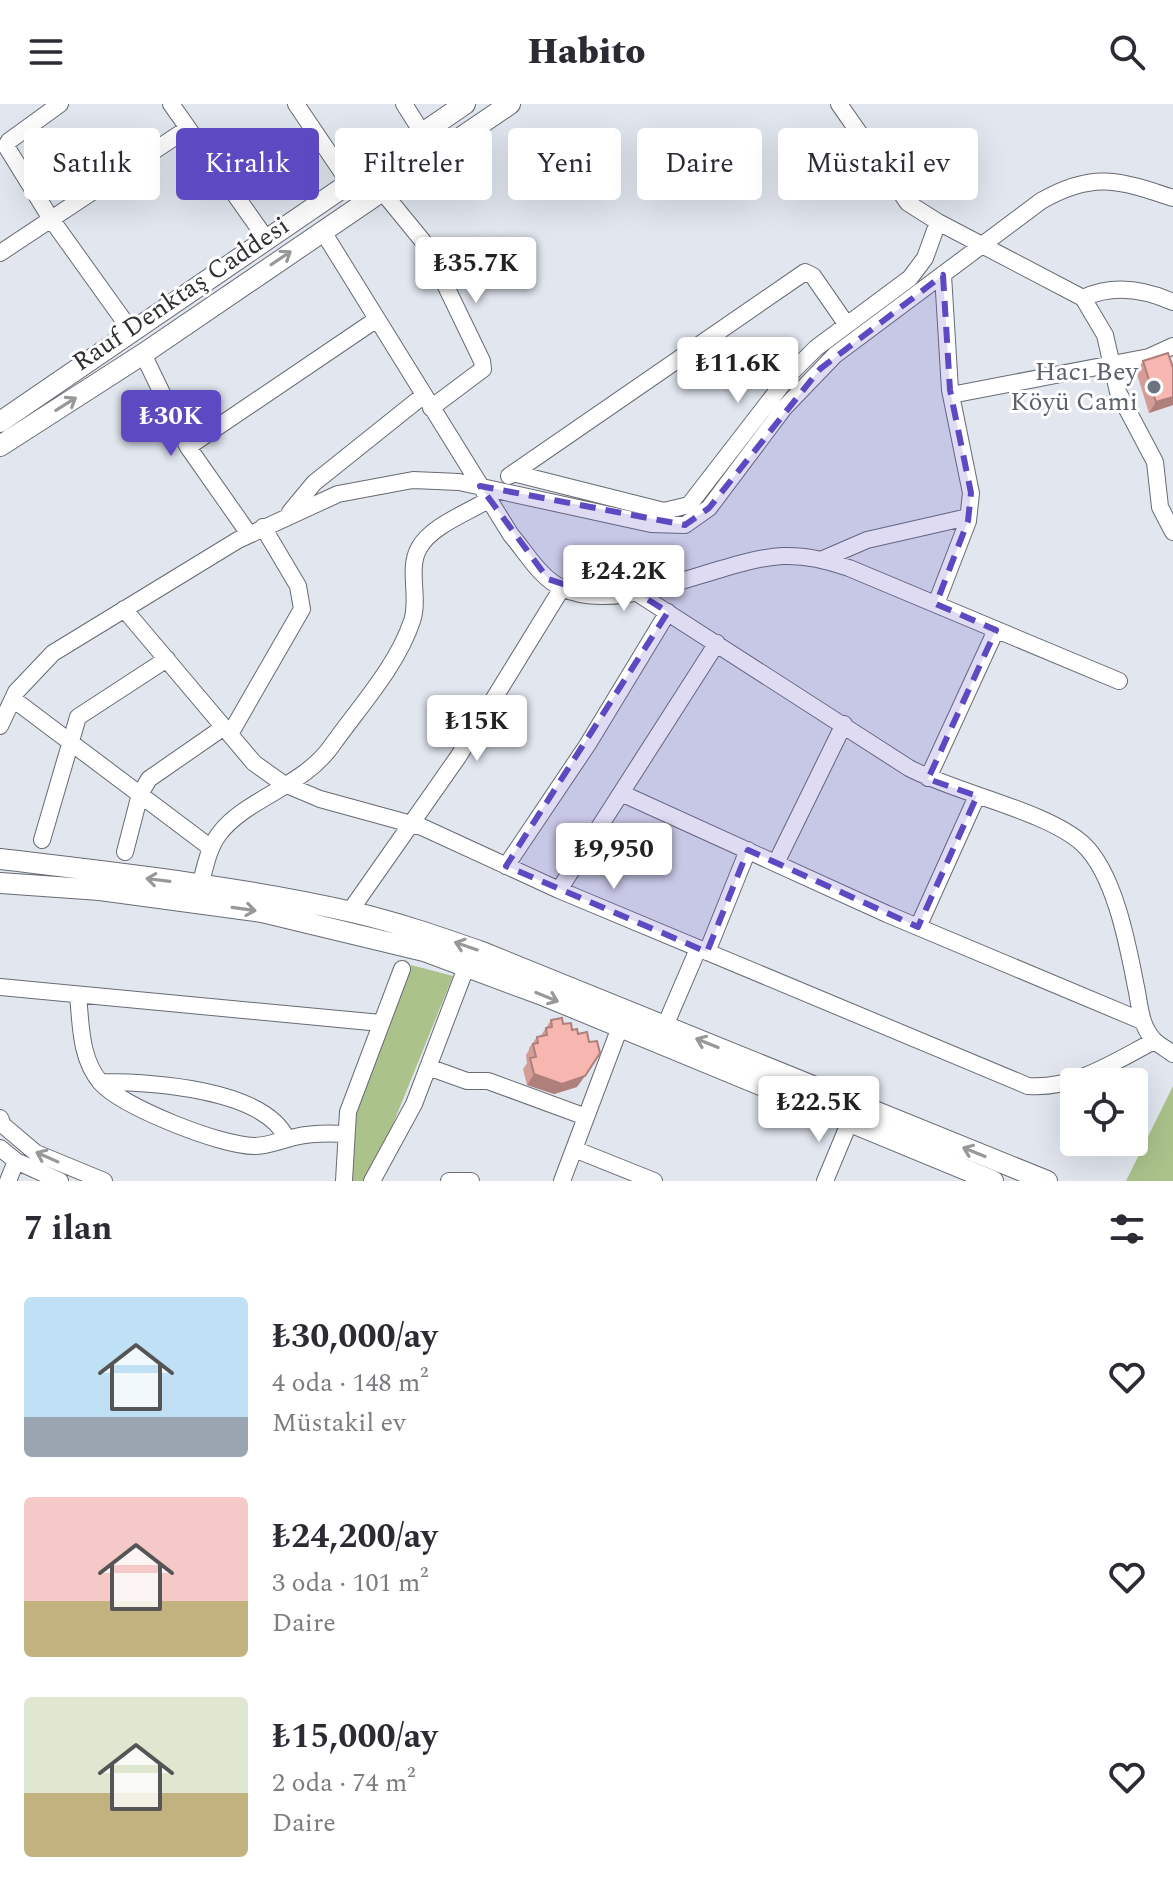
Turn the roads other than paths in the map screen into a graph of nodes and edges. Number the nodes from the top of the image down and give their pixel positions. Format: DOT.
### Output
graph roads {
  1 [pos="60,104"];
  2 [pos="171,104"];
  3 [pos="296,104"];
  4 [pos="404,104"];
  5 [pos="465,104"];
  6 [pos="510,104"];
  7 [pos="839,104"];
  8 [pos="186,128"];
  9 [pos="419,128"];
  10 [pos="431,128"];
  11 [pos="474,128"];
  12 [pos="176,136"];
  13 [pos="335,162"];
  14 [pos="335,194"];
  15 [pos="1173,198"];
  16 [pos="238,200"];
  17 [pos="366,200"];
  18 [pos="389,200"];
  19 [pos="51,219"];
  20 [pos="938,222"];
  21 [pos="322,230"];
  22 [pos="267,240"];
  23 [pos="985,244"];
  24 [pos="0,253"];
  25 [pos="943,275"];
  26 [pos="1083,298"];
  27 [pos="1173,302"];
  28 [pos="377,319"];
  29 [pos="847,325"];
  30 [pos="132,332"];
  31 [pos="143,354"];
  32 [pos="1168,355"];
  33 [pos="1112,365"];
  34 [pos="951,395"];
  35 [pos="428,401"];
  36 [pos="0,422"];
  37 [pos="0,446"];
  38 [pos="188,447"];
  39 [pos="513,473"];
  40 [pos="486,492"];
  41 [pos="288,514"];
  42 [pos="968,517"];
  43 [pos="256,531"];
  44 [pos="1173,532"];
  45 [pos="823,559"];
  46 [pos="562,588"];
  47 [pos="634,591"];
  48 [pos="936,604"];
  49 [pos="124,609"];
  50 [pos="668,612"];
  51 [pos="996,630"];
  52 [pos="717,643"];
  53 [pos="167,659"];
  54 [pos="1119,681"];
  55 [pos="13,699"];
  56 [pos="844,724"];
  57 [pos="0,726"];
  58 [pos="227,730"];
  59 [pos="69,741"];
  60 [pos="928,778"];
  61 [pos="288,786"];
  62 [pos="621,793"];
  63 [pos="140,794"];
  64 [pos="977,796"];
  65 [pos="411,823"];
  66 [pos="42,840"];
  67 [pos="211,848"];
  68 [pos="748,850"];
  69 [pos="125,852"];
  70 [pos="0,859"];
  71 [pos="776,863"];
  72 [pos="506,866"];
  73 [pos="0,883"];
  74 [pos="200,886"];
  75 [pos="559,890"];
  76 [pos="350,911"];
  77 [pos="918,927"];
  78 [pos="702,950"];
  79 [pos="467,965"];
  80 [pos="402,969"];
  81 [pos="0,987"];
  82 [pos="78,995"];
  83 [pos="1142,1021"];
  84 [pos="381,1023"];
  85 [pos="665,1026"];
  86 [pos="620,1027"];
  87 [pos="1154,1041"];
  88 [pos="1173,1054"];
  89 [pos="428,1067"];
  90 [pos="100,1082"];
  91 [pos="586,1117"];
  92 [pos="0,1118"];
  93 [pos="850,1121"];
  94 [pos="345,1134"];
  95 [pos="287,1139"];
  96 [pos="0,1148"];
  97 [pos="574,1149"];
  98 [pos="16,1161"];
  99 [pos="8,1181"];
  100 [pos="60,1181"];
  101 [pos="104,1181"];
  102 [pos="344,1181"];
  103 [pos="372,1181"];
  104 [pos="449,1181"];
  105 [pos="471,1181"];
  106 [pos="562,1181"];
  107 [pos="654,1181"];
  108 [pos="825,1181"];
  109 [pos="993,1181"];
  110 [pos="1047,1181"];
  1 -- 19 [label="street"];
  2 -- 8 [label="street"];
  3 -- 13 [label="street"];
  4 -- 9 [label="street"];
  5 -- 10 [label="main road, Rauf Denktaş Caddesi"];
  6 -- 11 [label="main road, Rauf Denktaş Caddesi"];
  7 -- 20 [label="street"];
  12 -- 19 [label="street"];
  14 -- 22 [label="main road, Rauf Denktaş Caddesi"];
  15 -- 23 [label="street"];
  16 -- 22 [label="street"];
  17 -- 21 [label="main road, Rauf Denktaş Caddesi"];
  18 -- 35 [label="street"];
  19 -- 24 [label="street"];
  19 -- 30 [label="street"];
  20 -- 23 [label="street"];
  20 -- 29 [label="street"];
  21 -- 28 [label="street"];
  31 -- 21 [label="main road, Rauf Denktaş Caddesi, one-way"];
  22 -- 30 [label="main road, Rauf Denktaş Caddesi"];
  23 -- 25 [label="street"];
  23 -- 26 [label="street"];
  25 -- 34 [label="street"];
  25 -- 40 [label="street"];
  26 -- 27 [label="street"];
  26 -- 33 [label="street"];
  28 -- 35 [label="street"];
  28 -- 38 [label="street"];
  29 -- 39 [label="street"];
  29 -- 39 [label="street"];
  30 -- 36 [label="main road, Rauf Denktaş Caddesi"];
  37 -- 31 [label="main road, Rauf Denktaş Caddesi, one-way"];
  31 -- 38 [label="street"];
  32 -- 33 [label="street"];
  33 -- 34 [label="street"];
  33 -- 44 [label="street"];
  34 -- 42 [label="street"];
  35 -- 40 [label="street"];
  35 -- 41 [label="street"];
  38 -- 43 [label="street"];
  39 -- 40 [label="street"];
  40 -- 41 [label="street"];
  40 -- 46 [label="street"];
  40 -- 61 [label="street"];
  41 -- 43 [label="street"];
  42 -- 45 [label="street"];
  42 -- 48 [label="street"];
  43 -- 49 [label="street"];
  43 -- 58 [label="street"];
  45 -- 47 [label="street"];
  45 -- 48 [label="street"];
  46 -- 47 [label="street"];
  46 -- 65 [label="street"];
  47 -- 50 [label="street"];
  48 -- 51 [label="street"];
  49 -- 53 [label="street"];
  49 -- 55 [label="street"];
  50 -- 52 [label="street"];
  50 -- 72 [label="street"];
  51 -- 54 [label="street"];
  51 -- 60 [label="street"];
  52 -- 56 [label="street"];
  52 -- 62 [label="street"];
  53 -- 58 [label="street"];
  53 -- 59 [label="street"];
  55 -- 57 [label="street"];
  55 -- 59 [label="street"];
  56 -- 60 [label="street"];
  56 -- 71 [label="street"];
  58 -- 61 [label="street"];
  58 -- 63 [label="street"];
  59 -- 63 [label="street"];
  59 -- 66 [label="street"];
  60 -- 64 [label="street"];
  61 -- 65 [label="street"];
  61 -- 67 [label="street"];
  62 -- 68 [label="street"];
  62 -- 75 [label="street"];
  63 -- 67 [label="street"];
  63 -- 69 [label="street"];
  64 -- 77 [label="street"];
  64 -- 83 [label="street"];
  65 -- 72 [label="street"];
  65 -- 76 [label="street"];
  67 -- 74 [label="street"];
  68 -- 71 [label="street"];
  68 -- 78 [label="street"];
  74 -- 70 [label="main road, one-way"];
  71 -- 77 [label="street"];
  72 -- 75 [label="street"];
  73 -- 79 [label="main road, one-way"];
  74 -- 76 [label="main road"];
  75 -- 78 [label="street"];
  85 -- 76 [label="main road, one-way"];
  77 -- 83 [label="street"];
  78 -- 85 [label="street"];
  78 -- 87 [label="street"];
  79 -- 86 [label="main road, one-way"];
  79 -- 89 [label="street"];
  80 -- 84 [label="street"];
  81 -- 82 [label="street"];
  82 -- 84 [label="street"];
  82 -- 90 [label="street"];
  83 -- 87 [label="street"];
  84 -- 94 [label="street"];
  110 -- 85 [label="main road, one-way"];
  86 -- 91 [label="street"];
  86 -- 93 [label="main road"];
  87 -- 88 [label="street"];
  89 -- 91 [label="street"];
  89 -- 103 [label="street"];
  90 -- 95 [label="street"];
  90 -- 95 [label="street"];
  91 -- 97 [label="street"];
  101 -- 92 [label="street, one-way"];
  93 -- 108 [label="street"];
  93 -- 109 [label="main road"];
  94 -- 95 [label="street"];
  94 -- 102 [label="street"];
  96 -- 98 [label="street"];
  97 -- 106 [label="street"];
  97 -- 107 [label="street"];
  98 -- 99 [label="street"];
  98 -- 100 [label="street"];
  104 -- 105 [label="street"];
}
